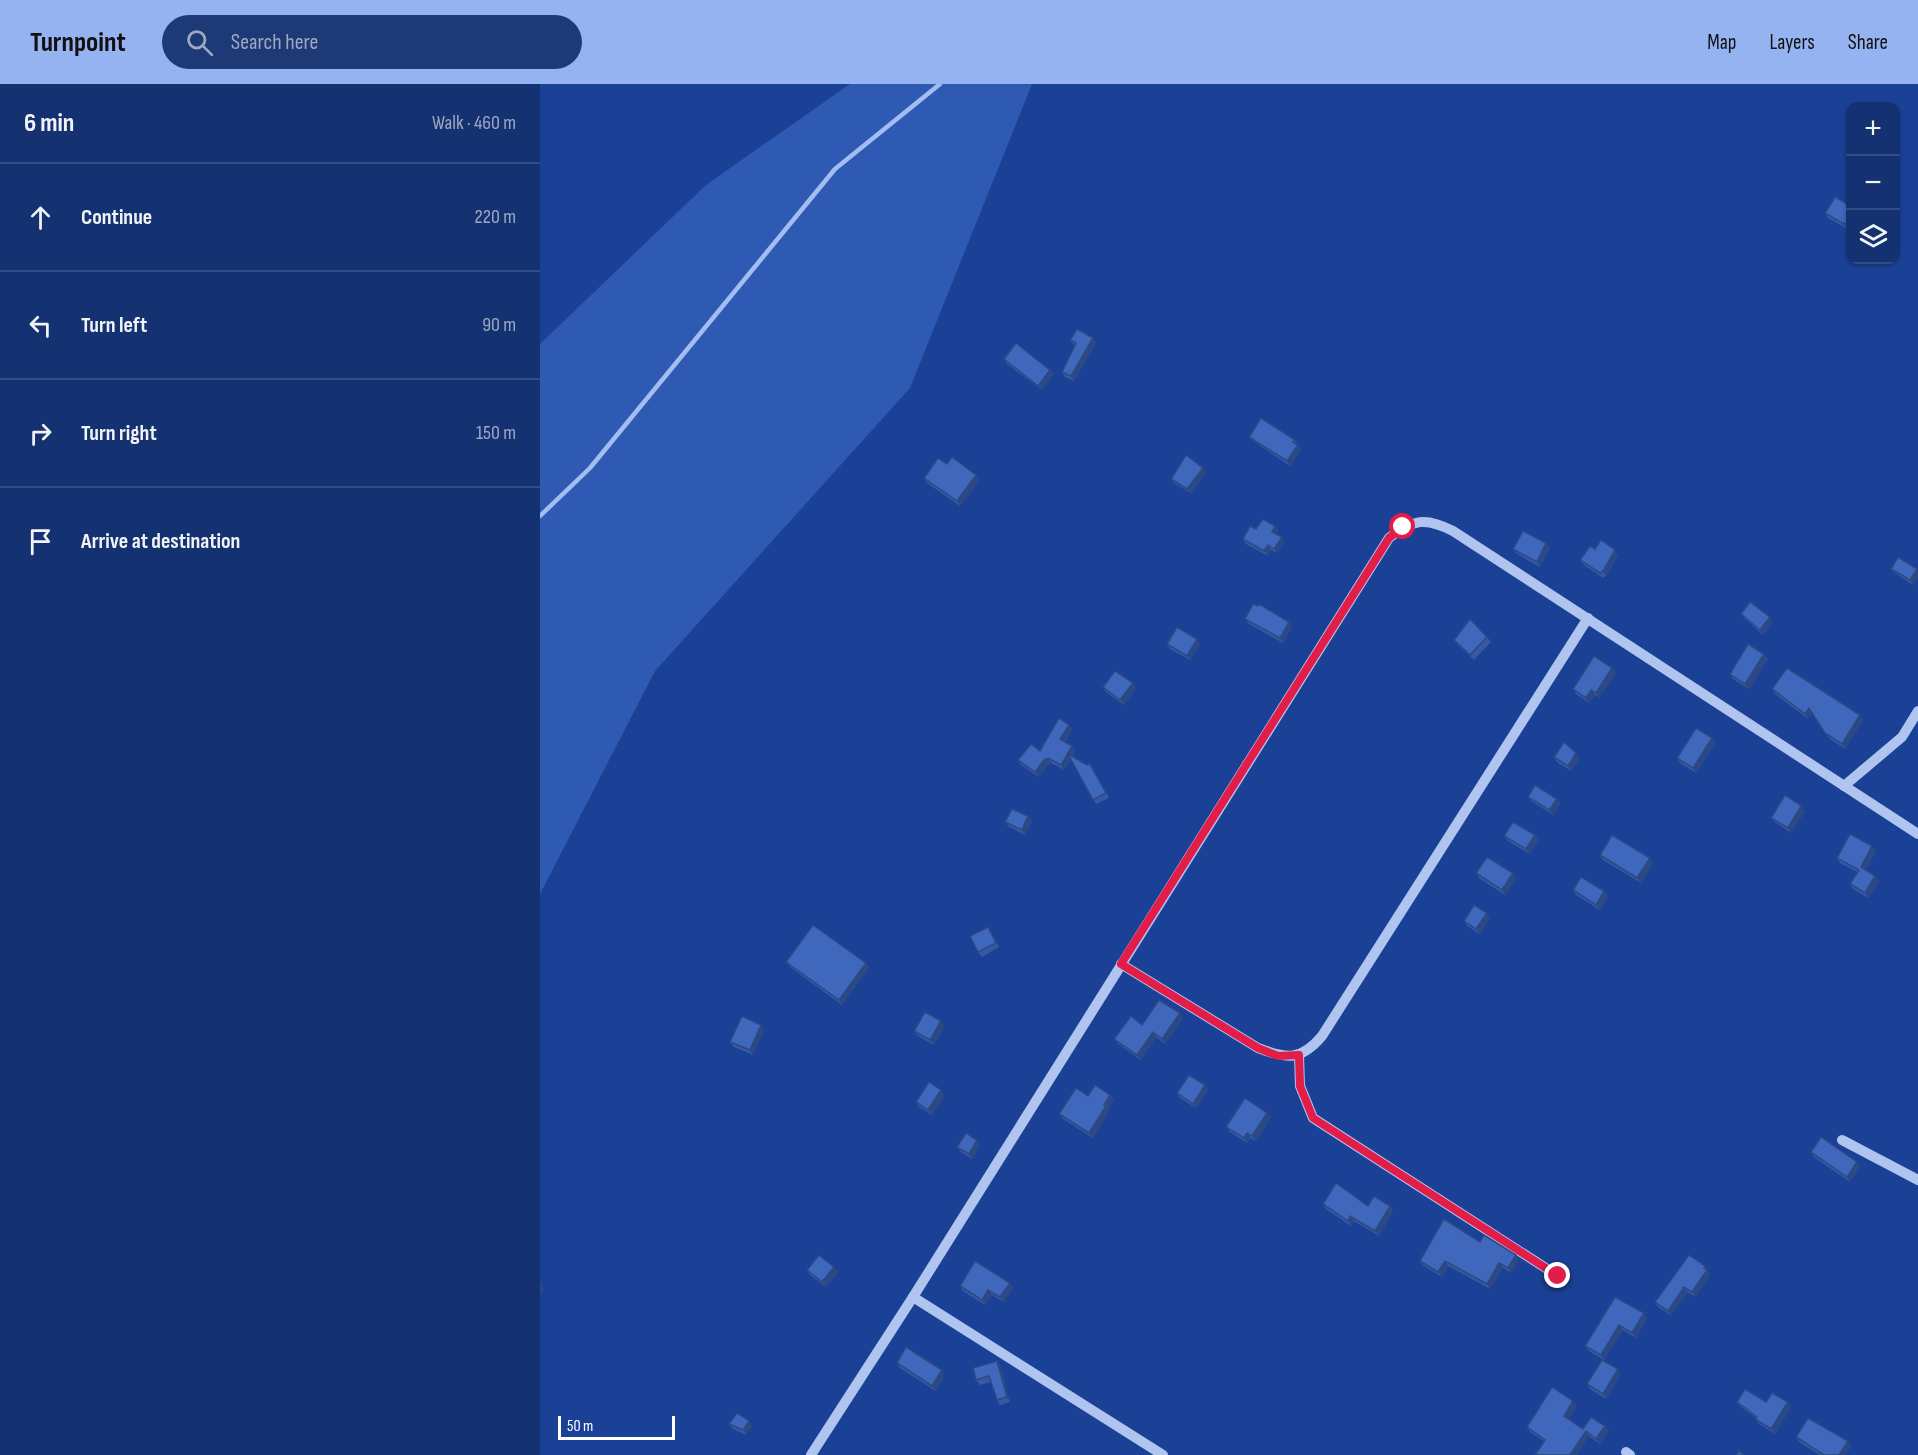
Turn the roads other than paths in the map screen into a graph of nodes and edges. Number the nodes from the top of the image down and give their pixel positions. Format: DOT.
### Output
graph roads {
  1 [pos="1588,618"];
  2 [pos="1918,711"];
  3 [pos="1844,786"];
  4 [pos="1918,834"];
  5 [pos="1121,964"];
  6 [pos="1299,1055"];
  7 [pos="1842,1140"];
  8 [pos="1918,1180"];
  9 [pos="1558,1276"];
  10 [pos="913,1297"];
  11 [pos="810,1455"];
  12 [pos="1163,1455"];
  1 -- 3 [label="street"];
  1 -- 5 [label="street"];
  1 -- 6 [label="street"];
  2 -- 3 [label="street"];
  3 -- 4 [label="street"];
  5 -- 6 [label="street"];
  5 -- 10 [label="street"];
  6 -- 9 [label="street"];
  7 -- 8 [label="street"];
  10 -- 11 [label="street"];
  10 -- 12 [label="street"];
}
